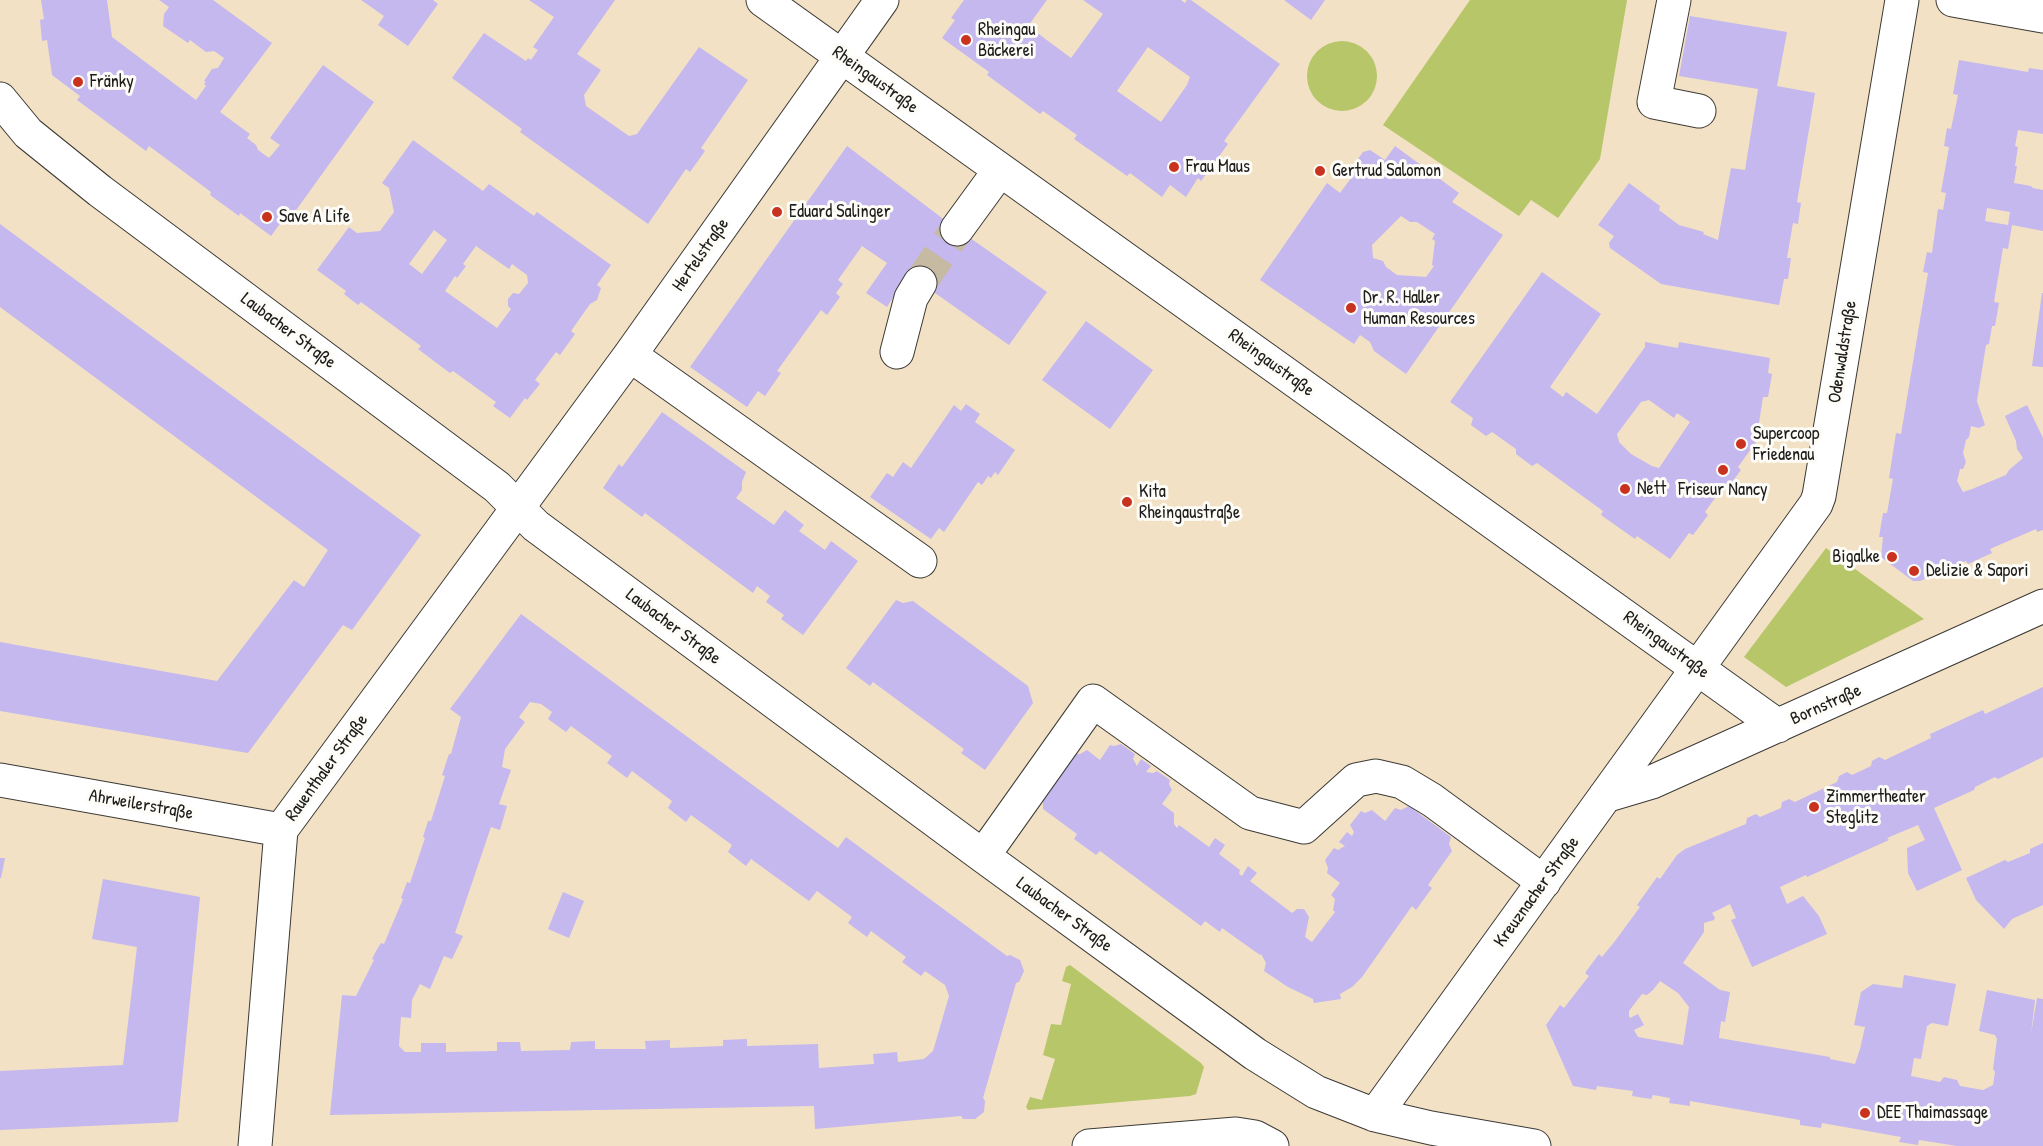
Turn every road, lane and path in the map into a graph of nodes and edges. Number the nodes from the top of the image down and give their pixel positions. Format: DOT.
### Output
graph roads {
  1 [pos="763,0"];
  2 [pos="882,0"];
  3 [pos="1674,0"];
  4 [pos="1902,0"];
  5 [pos="1953,0"];
  6 [pos="2043,16"];
  7 [pos="842,57"];
  8 [pos="0,99"];
  9 [pos="1699,111"];
  10 [pos="1000,170"];
  11 [pos="957,229"];
  12 [pos="920,283"];
  13 [pos="897,352"];
  14 [pos="630,355"];
  15 [pos="518,508"];
  16 [pos="920,561"];
  17 [pos="2043,606"];
  18 [pos="1697,667"];
  19 [pos="1778,726"];
  20 [pos="0,780"];
  21 [pos="1605,796"];
  22 [pos="281,830"];
  23 [pos="983,856"];
  24 [pos="1544,882"];
  25 [pos="1375,1115"];
  26 [pos="255,1146"];
  27 [pos="1089,1146"];
  28 [pos="1272,1146"];
  29 [pos="1534,1146"];
  1 -- 7 [label="street, Rheingaustraße"];
  2 -- 7 [label="street, Hertelstraße"];
  3 -- 9 [label="street"];
  4 -- 18 [label="street, Odenwaldstraße"];
  5 -- 6 [label="street"];
  7 -- 10 [label="street, Rheingaustraße"];
  7 -- 14 [label="street, Hertelstraße"];
  8 -- 15 [label="street, Laubacher Straße"];
  10 -- 11 [label="street"];
  10 -- 18 [label="street, Rheingaustraße"];
  12 -- 13 [label="street"];
  14 -- 15 [label="street, Hertelstraße"];
  14 -- 16 [label="street"];
  15 -- 22 [label="street, Rauenthaler Straße"];
  15 -- 23 [label="street, Laubacher Straße"];
  17 -- 19 [label="street, Bornstraße"];
  18 -- 19 [label="street, Rheingaustraße"];
  18 -- 21 [label="street, Kreuznacher Straße"];
  19 -- 21 [label="street, Bornstraße"];
  20 -- 22 [label="street, Ahrweilerstraße"];
  21 -- 24 [label="street, Kreuznacher Straße"];
  22 -- 26 [label="street, Rauenthaler Straße"];
  23 -- 24 [label="street"];
  23 -- 25 [label="street, Laubacher Straße"];
  24 -- 25 [label="street, Kreuznacher Straße"];
  25 -- 29 [label="street, Laubacher Straße"];
  27 -- 28 [label="street"];
}
